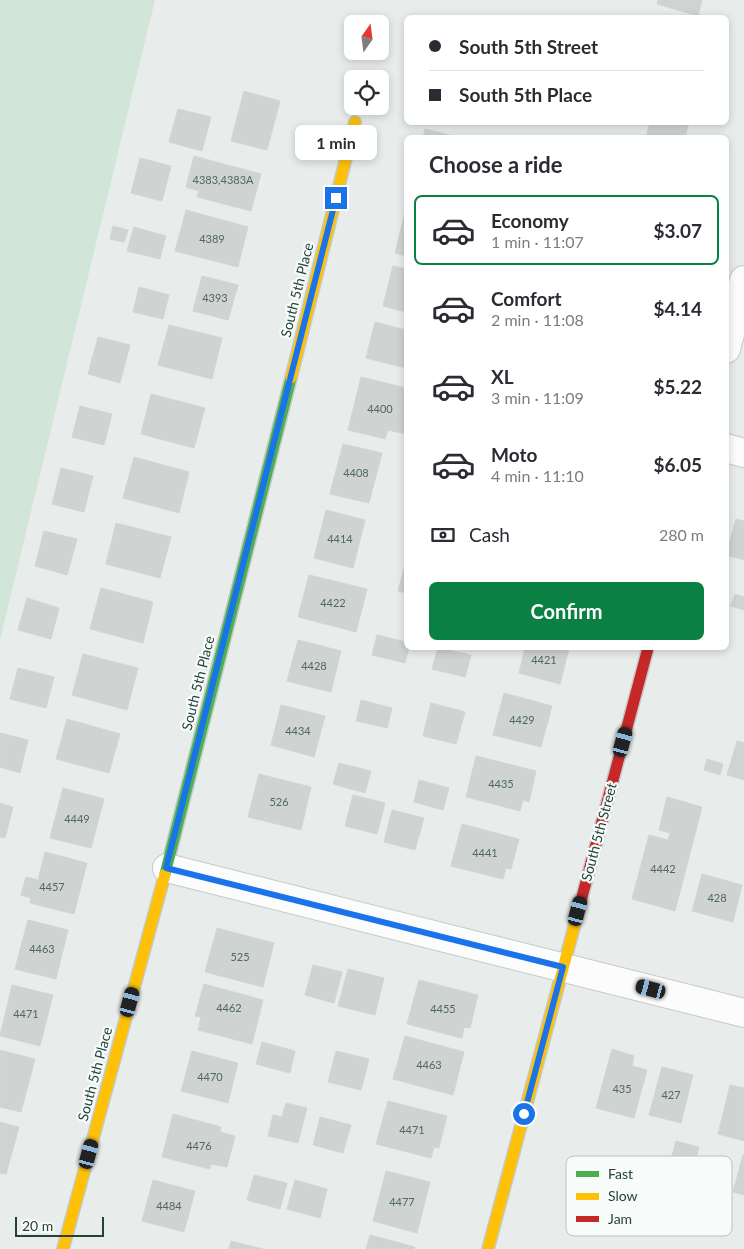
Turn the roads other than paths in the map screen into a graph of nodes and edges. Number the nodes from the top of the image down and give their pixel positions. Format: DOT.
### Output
graph roads {
  1 [pos="355,122"];
  2 [pos="744,280"];
  3 [pos="729,338"];
  4 [pos="729,449"];
  5 [pos="744,453"];
  6 [pos="647,650"];
  7 [pos="166,868"];
  8 [pos="563,967"];
  9 [pos="744,1013"];
  10 [pos="63,1249"];
  11 [pos="488,1249"];
  1 -- 7 [label="street, South 5th Place"];
  2 -- 3 [label="street"];
  4 -- 5 [label="street"];
  6 -- 8 [label="street, South 5th Street"];
  7 -- 8 [label="street"];
  7 -- 10 [label="street, South 5th Place"];
  8 -- 9 [label="street"];
  8 -- 11 [label="street, South 5th Street"];
}
